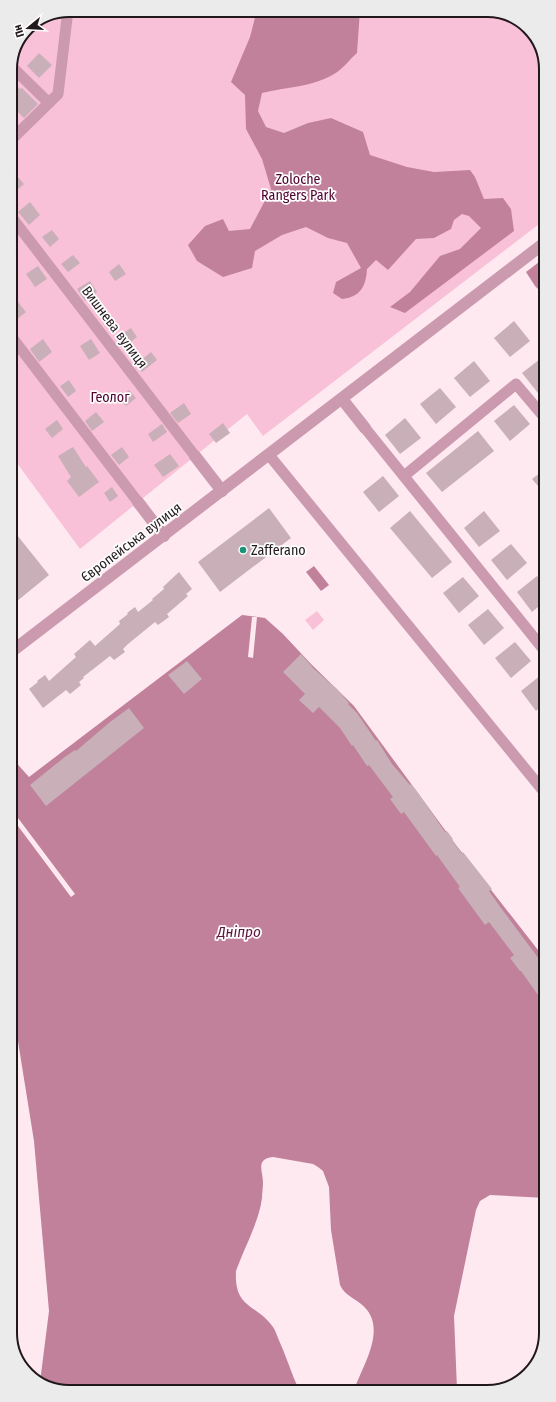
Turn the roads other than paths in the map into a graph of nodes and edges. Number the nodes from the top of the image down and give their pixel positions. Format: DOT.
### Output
graph roads {
  1 [pos="67,17"];
  2 [pos="17,72"];
  3 [pos="49,103"];
  4 [pos="17,135"];
  5 [pos="17,224"];
  6 [pos="539,247"];
  7 [pos="17,344"];
  8 [pos="342,399"];
  9 [pos="539,412"];
  10 [pos="365,428"];
  11 [pos="269,455"];
  12 [pos="195,456"];
  13 [pos="404,476"];
  14 [pos="222,491"];
  15 [pos="138,502"];
  16 [pos="164,536"];
  17 [pos="539,644"];
  18 [pos="17,648"];
  19 [pos="539,786"];
  1 -- 3 [label="street"];
  2 -- 3 [label="street"];
  3 -- 4 [label="street"];
  5 -- 12 [label="street, Вишнева вулиця"];
  6 -- 8 [label="street, Європейська вулиця"];
  7 -- 15 [label="street"];
  8 -- 10 [label="street"];
  8 -- 11 [label="street, Європейська вулиця"];
  9 -- 13 [label="street"];
  10 -- 13 [label="street"];
  11 -- 14 [label="street, Європейська вулиця"];
  11 -- 19 [label="street"];
  12 -- 14 [label="street"];
  13 -- 17 [label="street"];
  14 -- 16 [label="street, Європейська вулиця"];
  15 -- 16 [label="street"];
  16 -- 18 [label="street, Європейська вулиця"];
}
